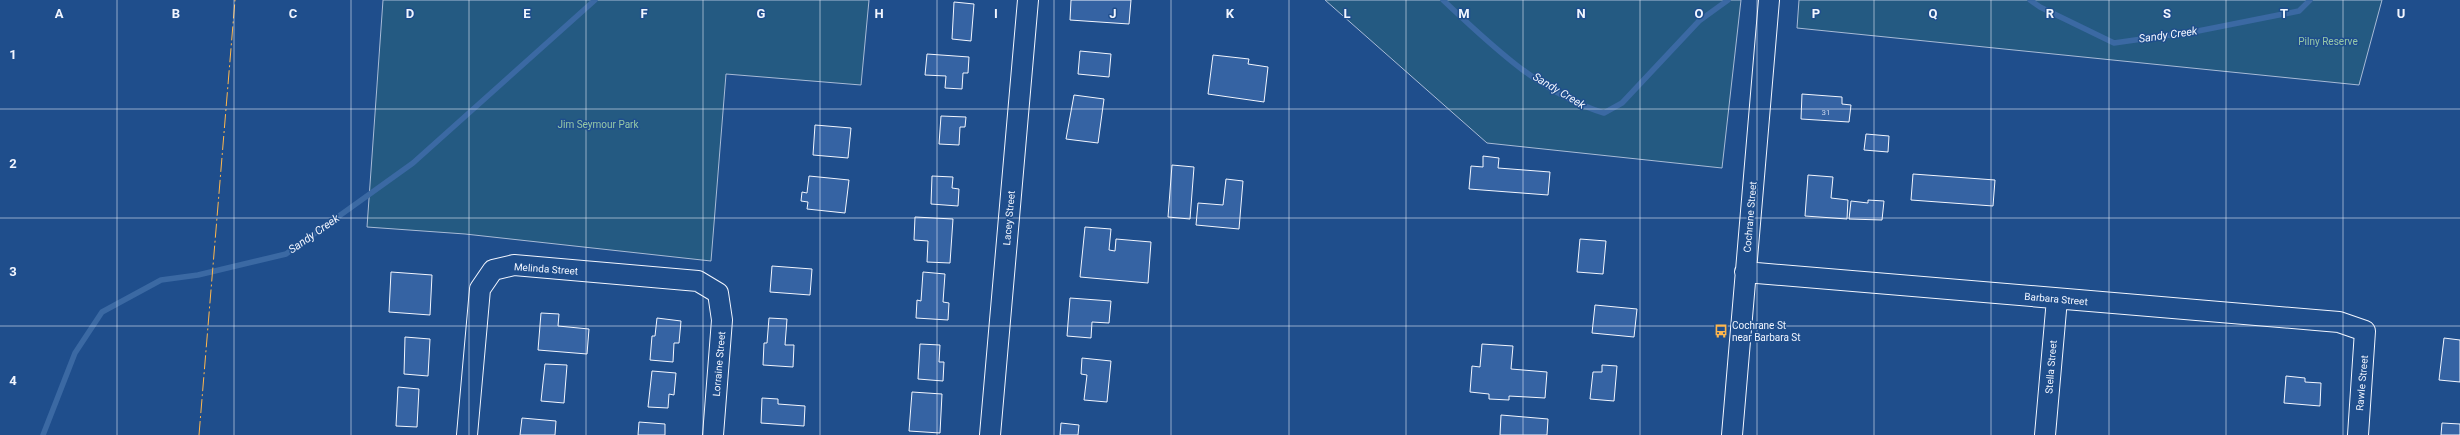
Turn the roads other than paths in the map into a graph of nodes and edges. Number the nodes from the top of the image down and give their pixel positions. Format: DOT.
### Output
graph roads {
  1 [pos="1028,0"];
  2 [pos="1769,0"];
  3 [pos="1745,272"];
  4 [pos="718,293"];
  5 [pos="2057,299"];
  6 [pos="2365,331"];
  7 [pos="467,435"];
  8 [pos="713,435"];
  9 [pos="990,435"];
  10 [pos="1732,435"];
  11 [pos="2045,435"];
  12 [pos="2358,435"];
  1 -- 9 [label="street, Lacey Street"];
  2 -- 3 [label="street, Cochrane Street"];
  3 -- 5 [label="street, Barbara Street"];
  3 -- 10 [label="street, Cochrane Street"];
  4 -- 7 [label="street, Melinda Street"];
  4 -- 8 [label="street, Lorraine Street"];
  5 -- 6 [label="street, Barbara Street"];
  5 -- 11 [label="street, Stella Street"];
  6 -- 12 [label="street, Rawle Street"];
}
